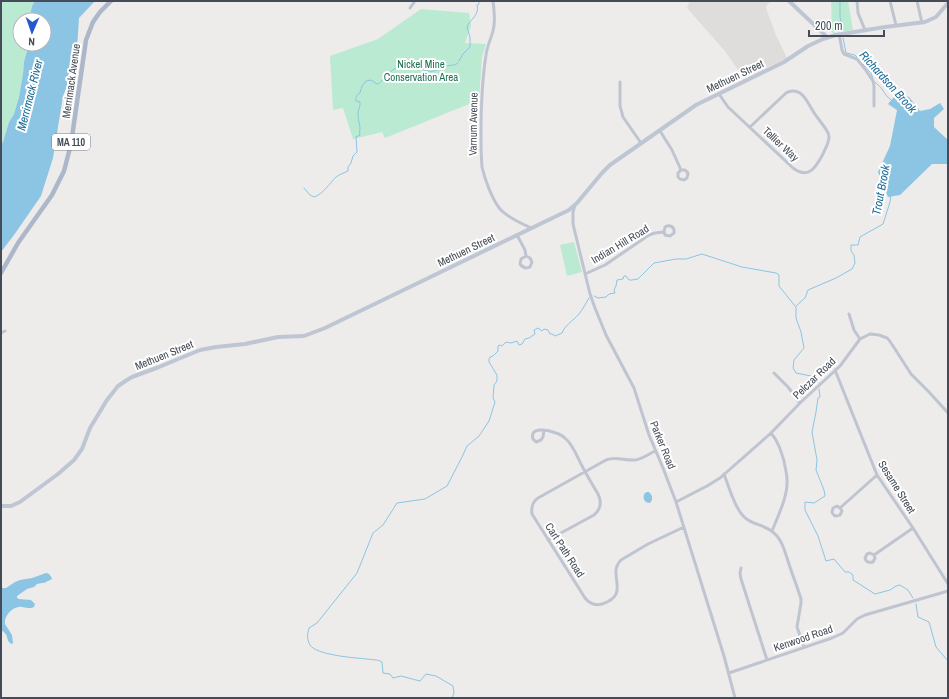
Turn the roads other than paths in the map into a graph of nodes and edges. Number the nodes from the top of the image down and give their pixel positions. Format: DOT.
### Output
graph roads {
  1 [pos="111,1"];
  2 [pos="415,1"];
  3 [pos="493,1"];
  4 [pos="789,1"];
  5 [pos="857,1"];
  6 [pos="890,1"];
  7 [pos="917,1"];
  8 [pos="947,3"];
  9 [pos="410,8"];
  10 [pos="922,23"];
  11 [pos="896,25"];
  12 [pos="865,30"];
  13 [pos="839,34"];
  14 [pos="827,37"];
  15 [pos="620,82"];
  16 [pos="719,94"];
  17 [pos="874,106"];
  18 [pos="750,127"];
  19 [pos="660,131"];
  20 [pos="641,144"];
  21 [pos="681,170"];
  22 [pos="577,202"];
  23 [pos="531,228"];
  24 [pos="664,232"];
  25 [pos="518,235"];
  26 [pos="526,256"];
  27 [pos="1,273"];
  28 [pos="585,274"];
  29 [pos="848,314"];
  30 [pos="6,331"];
  31 [pos="1,333"];
  32 [pos="860,339"];
  33 [pos="835,370"];
  34 [pos="774,373"];
  35 [pos="800,403"];
  36 [pos="948,413"];
  37 [pos="544,430"];
  38 [pos="771,433"];
  39 [pos="655,451"];
  40 [pos="585,472"];
  41 [pos="724,474"];
  42 [pos="877,475"];
  43 [pos="676,502"];
  44 [pos="1,506"];
  45 [pos="840,508"];
  46 [pos="684,526"];
  47 [pos="913,528"];
  48 [pos="772,531"];
  49 [pos="548,540"];
  50 [pos="874,555"];
  51 [pos="741,568"];
  52 [pos="948,584"];
  53 [pos="948,591"];
  54 [pos="804,647"];
  55 [pos="767,660"];
  56 [pos="729,672"];
  57 [pos="735,698"];
  1 -- 27 [label="main road, Merrimack Avenue / MA 110"];
  2 -- 9 [label="street"];
  3 -- 23 [label="street, Varnum Avenue"];
  4 -- 14 [label="street"];
  5 -- 12 [label="street"];
  6 -- 11 [label="street"];
  7 -- 10 [label="street"];
  8 -- 10 [label="street, Methuen Street"];
  10 -- 11 [label="street, Methuen Street"];
  11 -- 12 [label="street, Methuen Street"];
  12 -- 13 [label="street, Methuen Street"];
  13 -- 14 [label="street, Methuen Street"];
  13 -- 17 [label="street"];
  14 -- 16 [label="street, Methuen Street"];
  15 -- 20 [label="street"];
  16 -- 18 [label="street, Tellier Way"];
  16 -- 19 [label="street, Methuen Street"];
  18 -- 18 [label="street, Tellier Way"];
  19 -- 20 [label="street, Methuen Street"];
  19 -- 21 [label="street"];
  20 -- 22 [label="street, Methuen Street"];
  22 -- 23 [label="street, Methuen Street"];
  22 -- 28 [label="street, Parker Road"];
  23 -- 25 [label="street, Methuen Street"];
  24 -- 28 [label="street, Indian Hill Road"];
  25 -- 26 [label="street"];
  25 -- 44 [label="street, Methuen Street"];
  26 -- 26 [label="street"];
  28 -- 39 [label="street, Parker Road"];
  29 -- 32 [label="street"];
  30 -- 31 [label="street"];
  32 -- 33 [label="street, Pelczar Road"];
  32 -- 36 [label="street"];
  33 -- 35 [label="street, Pelczar Road"];
  33 -- 42 [label="street, Sesame Street"];
  34 -- 35 [label="street"];
  35 -- 38 [label="street, Pelczar Road"];
  37 -- 37 [label="street"];
  37 -- 40 [label="street"];
  38 -- 41 [label="street, Pelczar Road"];
  38 -- 48 [label="street"];
  39 -- 40 [label="street, Cart Path Road"];
  39 -- 43 [label="street, Parker Road"];
  40 -- 49 [label="street"];
  40 -- 49 [label="street, Cart Path Road"];
  41 -- 43 [label="street, Pelczar Road"];
  41 -- 48 [label="street"];
  42 -- 45 [label="street"];
  42 -- 47 [label="street, Sesame Street"];
  43 -- 46 [label="street, Parker Road"];
  46 -- 49 [label="street, Cart Path Road"];
  46 -- 56 [label="street, Parker Road"];
  47 -- 50 [label="street"];
  47 -- 52 [label="street, Sesame Street"];
  48 -- 54 [label="street"];
  51 -- 55 [label="street"];
  53 -- 54 [label="street, Kenwood Road"];
  54 -- 55 [label="street, Kenwood Road"];
  55 -- 56 [label="street, Kenwood Road"];
  56 -- 57 [label="street, Parker Road"];
}
